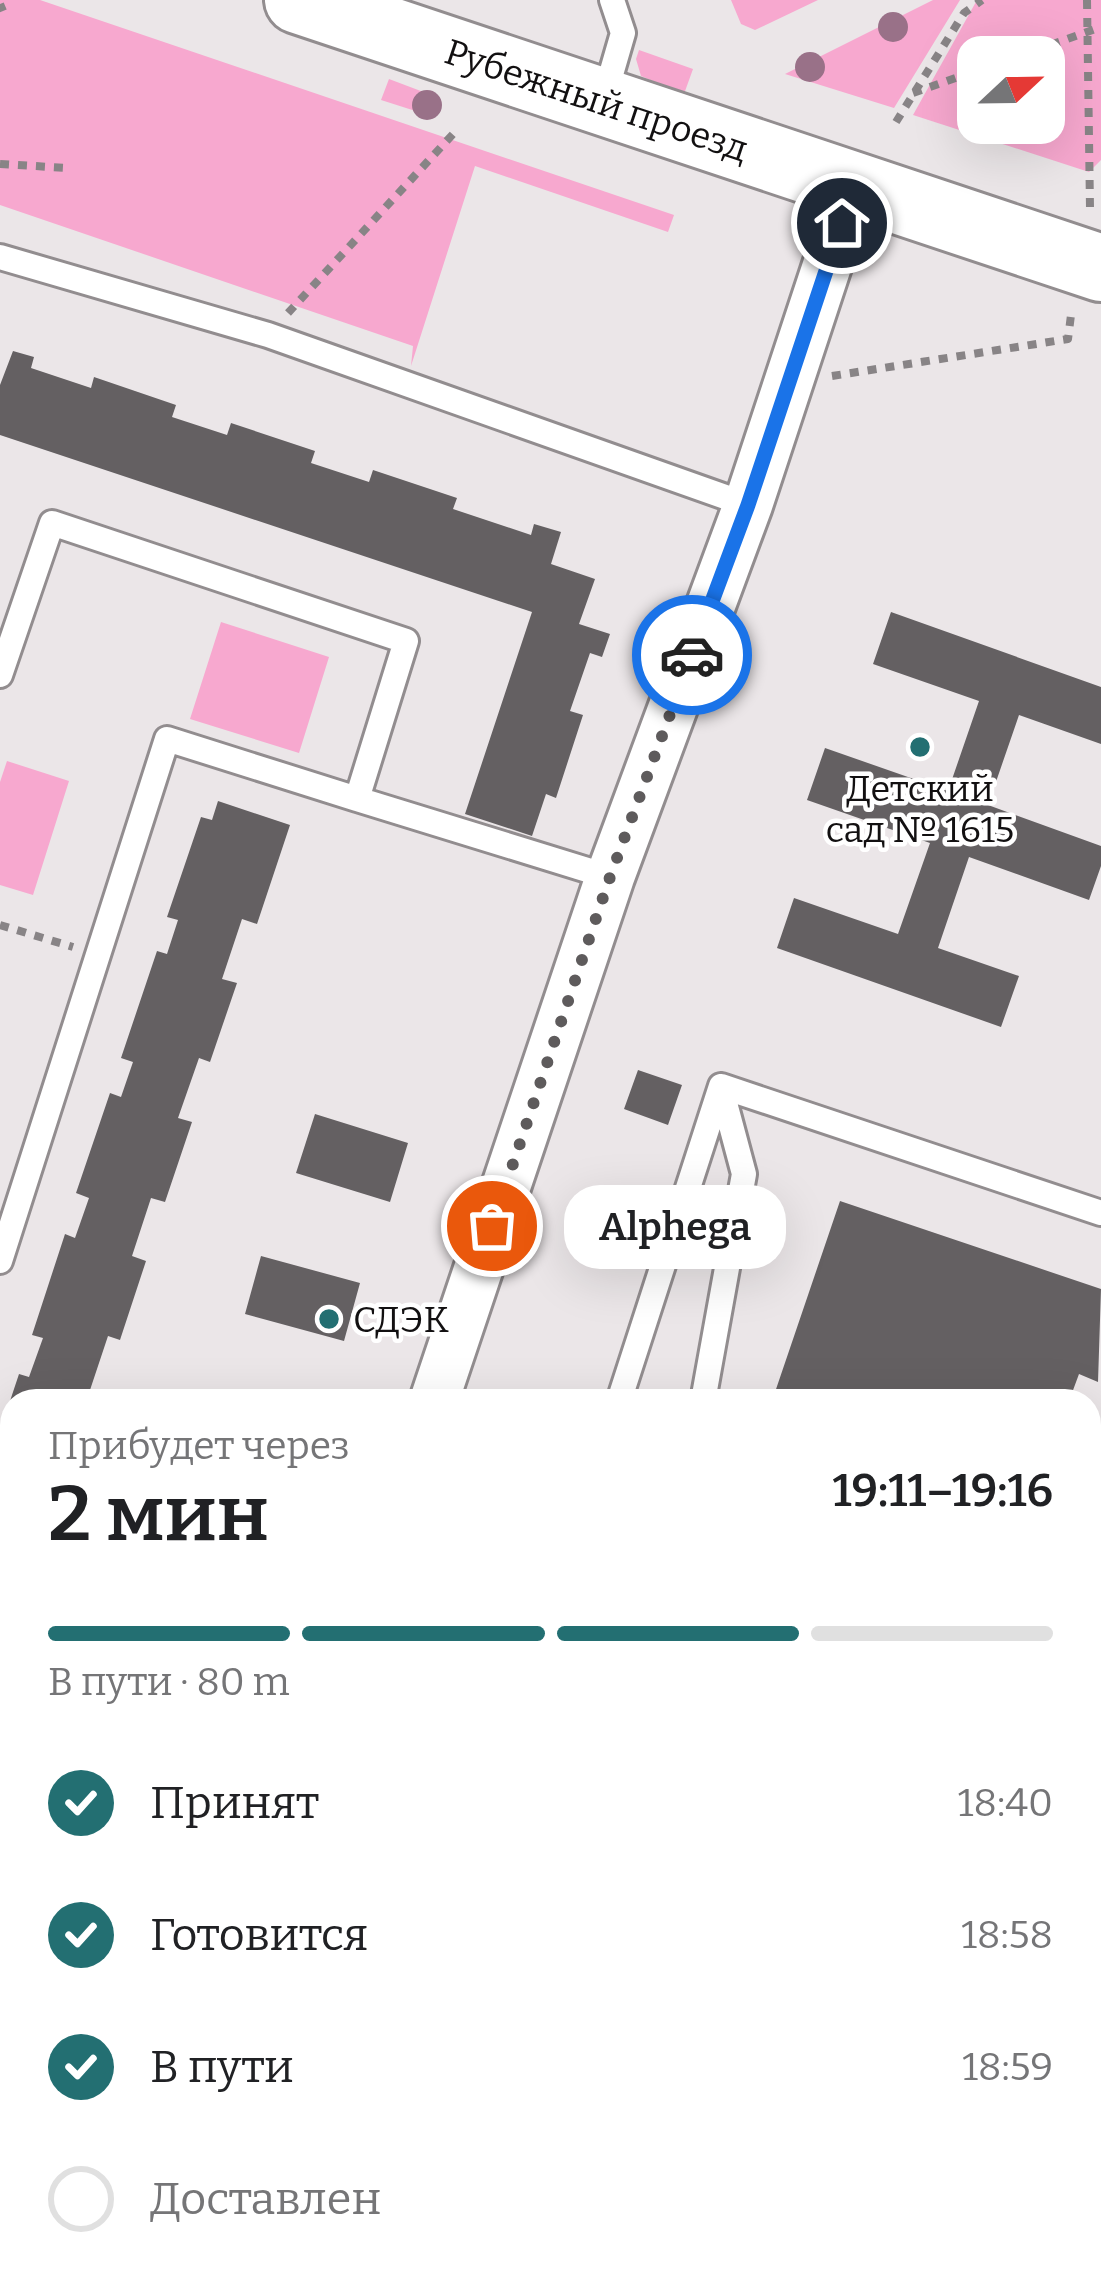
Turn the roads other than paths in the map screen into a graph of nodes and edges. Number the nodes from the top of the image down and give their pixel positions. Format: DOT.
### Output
graph roads {
  1 [pos="298,0"];
  2 [pos="612,0"];
  3 [pos="602,104"];
  4 [pos="854,187"];
  5 [pos="1091,243"];
  6 [pos="0,256"];
  7 [pos="748,505"];
  8 [pos="0,675"];
  9 [pos="357,799"];
  10 [pos="610,877"];
  11 [pos="721,1086"];
  12 [pos="1101,1213"];
  13 [pos="0,1261"];
  14 [pos="438,1389"];
  15 [pos="623,1389"];
  16 [pos="705,1389"];
  1 -- 3 [label="street, Рубежный проезд"];
  2 -- 3 [label="lane"];
  3 -- 4 [label="street, Рубежный проезд"];
  4 -- 5 [label="street, Рубежный проезд"];
  4 -- 7 [label="street"];
  6 -- 7 [label="lane"];
  7 -- 10 [label="street"];
  8 -- 9 [label="lane"];
  9 -- 10 [label="lane"];
  9 -- 13 [label="lane"];
  10 -- 14 [label="street"];
  11 -- 12 [label="lane"];
  11 -- 15 [label="lane"];
  11 -- 16 [label="lane"];
}
